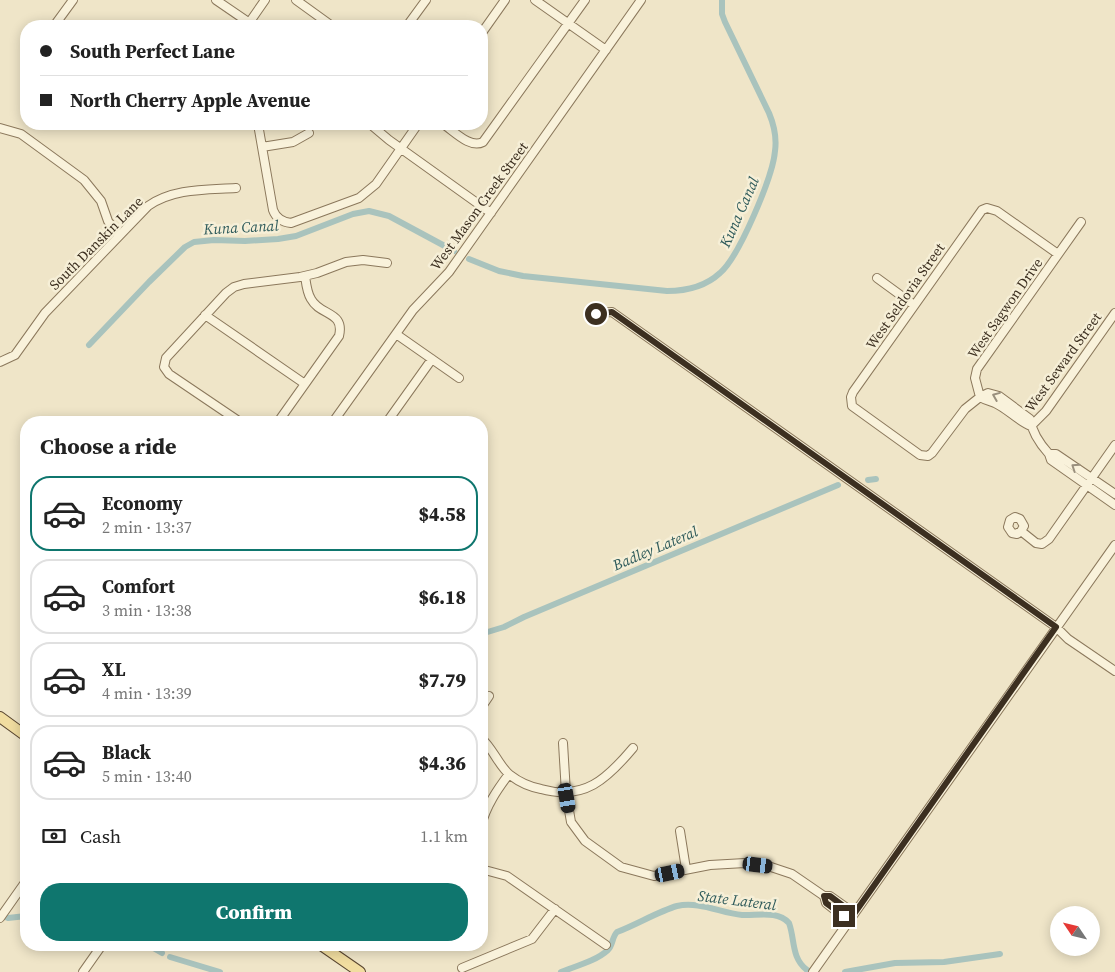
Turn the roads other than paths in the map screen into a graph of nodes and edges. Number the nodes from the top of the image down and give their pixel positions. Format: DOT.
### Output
graph roads {
  1 [pos="73,0"];
  2 [pos="216,0"];
  3 [pos="265,0"];
  4 [pos="296,0"];
  5 [pos="505,0"];
  6 [pos="535,0"];
  7 [pos="585,0"];
  8 [pos="640,0"];
  9 [pos="421,2"];
  10 [pos="58,20"];
  11 [pos="244,20"];
  12 [pos="254,20"];
  13 [pos="324,20"];
  14 [pos="410,20"];
  15 [pos="568,23"];
  16 [pos="488,24"];
  17 [pos="606,50"];
  18 [pos="0,128"];
  19 [pos="259,130"];
  20 [pos="377,130"];
  21 [pos="414,130"];
  22 [pos="452,130"];
  23 [pos="309,133"];
  24 [pos="262,147"];
  25 [pos="400,149"];
  26 [pos="236,188"];
  27 [pos="491,213"];
  28 [pos="1081,222"];
  29 [pos="119,236"];
  30 [pos="1058,254"];
  31 [pos="387,263"];
  32 [pos="304,276"];
  33 [pos="877,278"];
  34 [pos="914,305"];
  35 [pos="1115,313"];
  36 [pos="596,314"];
  37 [pos="205,315"];
  38 [pos="396,334"];
  39 [pos="432,359"];
  40 [pos="0,362"];
  41 [pos="459,378"];
  42 [pos="305,384"];
  43 [pos="980,397"];
  44 [pos="231,416"];
  45 [pos="282,416"];
  46 [pos="338,416"];
  47 [pos="391,416"];
  48 [pos="1031,426"];
  49 [pos="1115,445"];
  50 [pos="1049,454"];
  51 [pos="1092,478"];
  52 [pos="1086,485"];
  53 [pos="1115,494"];
  54 [pos="1115,506"];
  55 [pos="1021,531"];
  56 [pos="1115,545"];
  57 [pos="1056,627"];
  58 [pos="1115,671"];
  59 [pos="0,717"];
  60 [pos="20,732"];
  61 [pos="563,743"];
  62 [pos="488,747"];
  63 [pos="633,748"];
  64 [pos="509,774"];
  65 [pos="566,793"];
  66 [pos="488,806"];
  67 [pos="680,832"];
  68 [pos="686,869"];
  69 [pos="488,871"];
  70 [pos="20,889"];
  71 [pos="555,909"];
  72 [pos="1,917"];
  73 [pos="852,917"];
  74 [pos="606,945"];
  75 [pos="98,951"];
  76 [pos="330,951"];
  77 [pos="462,968"];
  78 [pos="84,972"];
  79 [pos="360,972"];
  80 [pos="813,972"];
  1 -- 10 [label="street"];
  2 -- 11 [label="street"];
  3 -- 12 [label="street"];
  4 -- 13 [label="street"];
  5 -- 16 [label="street"];
  6 -- 15 [label="street"];
  7 -- 15 [label="street"];
  8 -- 17 [label="street, West Mason Creek Street"];
  9 -- 14 [label="street"];
  15 -- 17 [label="street"];
  15 -- 22 [label="street"];
  17 -- 27 [label="street, West Mason Creek Street"];
  18 -- 29 [label="street"];
  19 -- 24 [label="street"];
  20 -- 25 [label="street"];
  21 -- 25 [label="street"];
  23 -- 24 [label="street"];
  24 -- 25 [label="street"];
  25 -- 27 [label="street"];
  26 -- 29 [label="street, South Danskin Lane"];
  27 -- 38 [label="street, West Mason Creek Street"];
  28 -- 30 [label="street, West Sagwon Drive"];
  29 -- 40 [label="street, South Danskin Lane"];
  30 -- 34 [label="street, West Seldovia Street"];
  30 -- 43 [label="street, West Sagwon Drive"];
  31 -- 32 [label="street"];
  32 -- 37 [label="street"];
  32 -- 42 [label="street"];
  33 -- 34 [label="street"];
  34 -- 43 [label="street, West Seldovia Street"];
  35 -- 48 [label="street, West Seward Street"];
  36 -- 57 [label="street"];
  37 -- 42 [label="street"];
  37 -- 44 [label="street"];
  38 -- 39 [label="street"];
  38 -- 46 [label="street, West Mason Creek Street"];
  39 -- 41 [label="street"];
  39 -- 47 [label="street"];
  42 -- 45 [label="street"];
  43 -- 48 [label="street"];
  48 -- 50 [label="street"];
  49 -- 51 [label="street"];
  51 -- 50 [label="street, one-way"];
  50 -- 52 [label="street"];
  51 -- 52 [label="street"];
  51 -- 53 [label="street"];
  52 -- 54 [label="street"];
  52 -- 55 [label="street"];
  56 -- 57 [label="street"];
  57 -- 58 [label="street"];
  57 -- 73 [label="street"];
  59 -- 60 [label="main road"];
  61 -- 65 [label="street"];
  62 -- 64 [label="street"];
  63 -- 65 [label="street"];
  64 -- 65 [label="street"];
  64 -- 66 [label="street"];
  65 -- 68 [label="street"];
  67 -- 68 [label="street"];
  68 -- 73 [label="street"];
  69 -- 71 [label="street"];
  70 -- 72 [label="street"];
  71 -- 74 [label="street"];
  71 -- 77 [label="street"];
  73 -- 80 [label="street"];
  75 -- 78 [label="street"];
  76 -- 79 [label="main road"];
}
